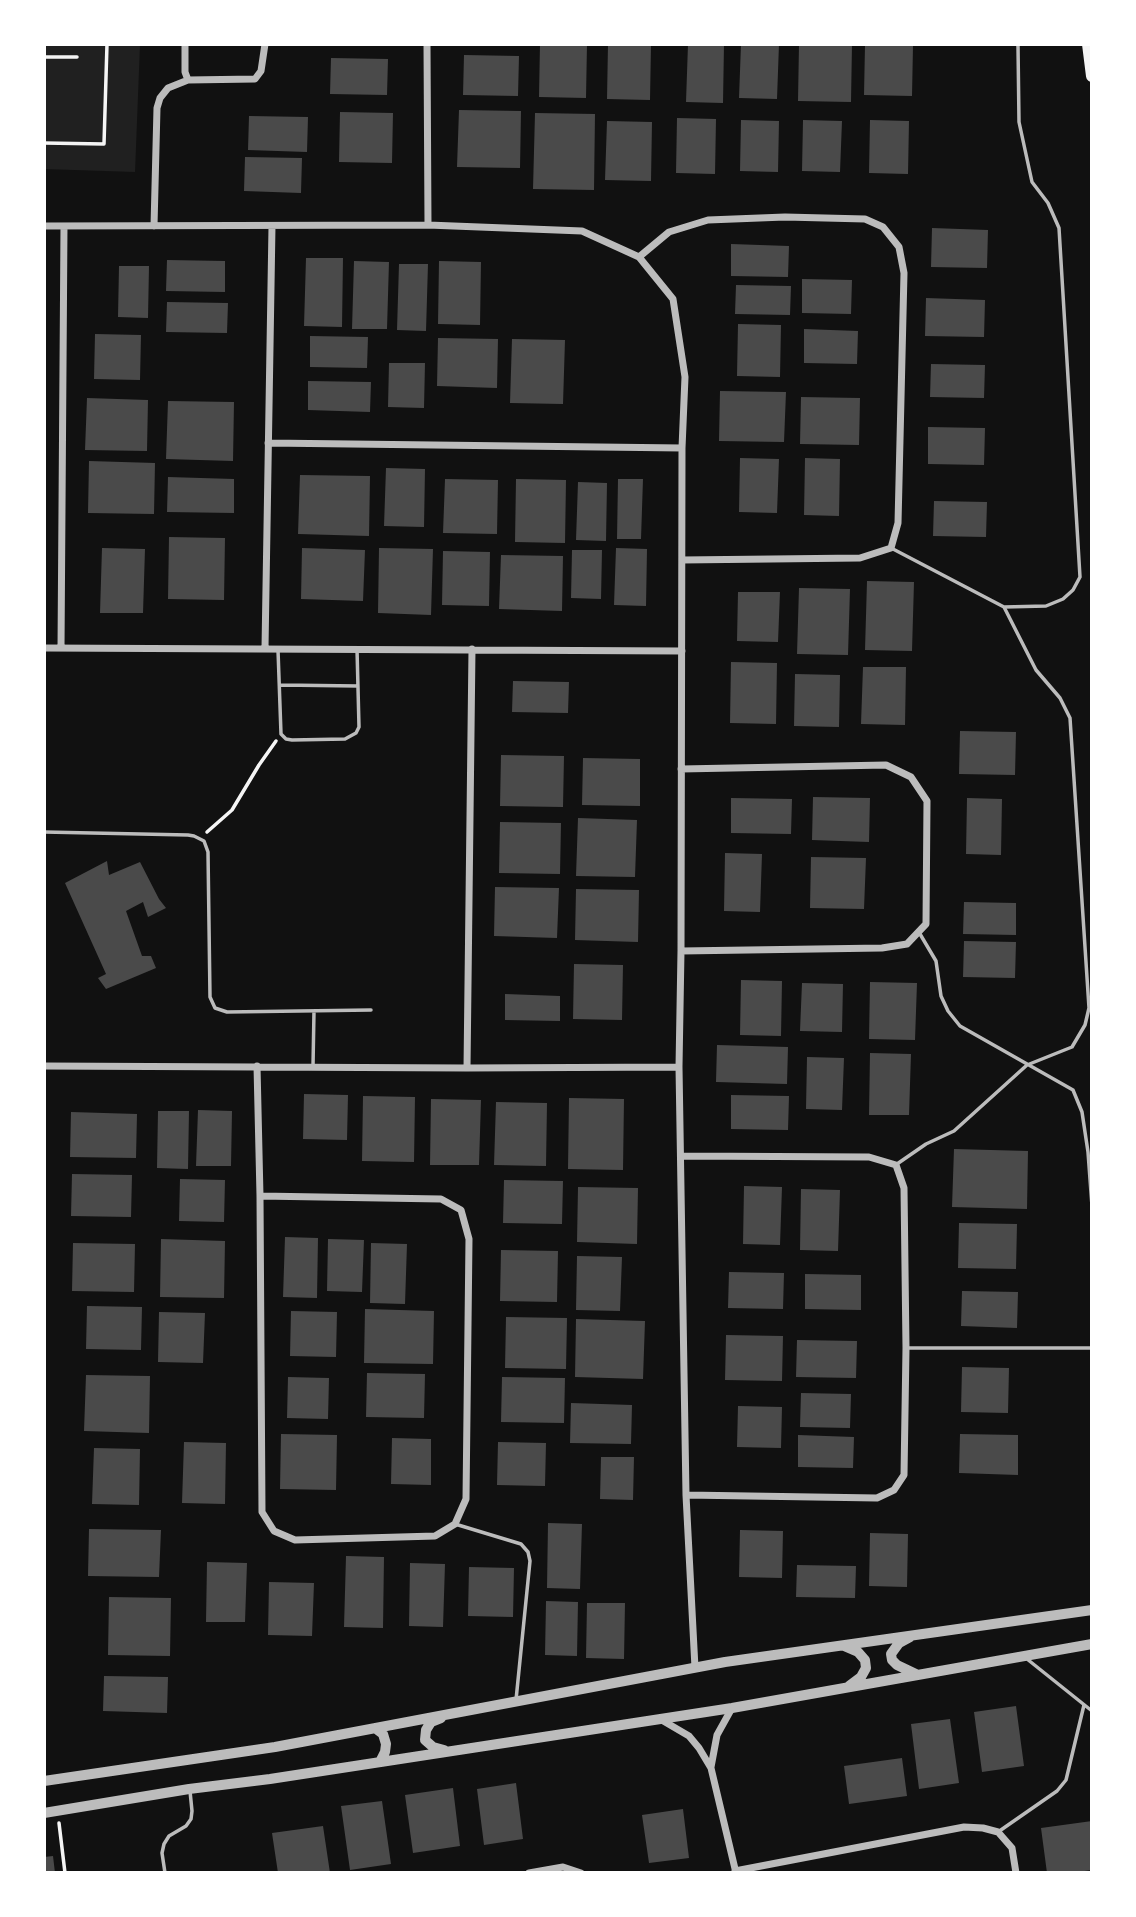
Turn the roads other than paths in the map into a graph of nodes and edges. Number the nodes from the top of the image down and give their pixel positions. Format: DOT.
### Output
graph roads {
  1 [pos="185,44"];
  2 [pos="265,44"];
  3 [pos="427,44"];
  4 [pos="1017,44"];
  5 [pos="1088,44"];
  6 [pos="1092,76"];
  7 [pos="188,80"];
  8 [pos="428,225"];
  9 [pos="44,226"];
  10 [pos="64,226"];
  11 [pos="154,226"];
  12 [pos="272,226"];
  13 [pos="639,257"];
  14 [pos="268,443"];
  15 [pos="682,448"];
  16 [pos="891,548"];
  17 [pos="682,559"];
  18 [pos="1004,607"];
  19 [pos="44,648"];
  20 [pos="61,648"];
  21 [pos="265,648"];
  22 [pos="278,648"];
  23 [pos="357,648"];
  24 [pos="472,649"];
  25 [pos="682,651"];
  26 [pos="279,685"];
  27 [pos="358,686"];
  28 [pos="681,769"];
  29 [pos="44,832"];
  30 [pos="918,932"];
  31 [pos="681,951"];
  32 [pos="371,1010"];
  33 [pos="314,1011"];
  34 [pos="1027,1065"];
  35 [pos="44,1066"];
  36 [pos="257,1066"];
  37 [pos="313,1066"];
  38 [pos="679,1067"];
  39 [pos="467,1068"];
  40 [pos="682,1156"];
  41 [pos="896,1165"];
  42 [pos="260,1196"];
  43 [pos="1092,1206"];
  44 [pos="905,1348"];
  45 [pos="1092,1348"];
  46 [pos="686,1495"];
  47 [pos="455,1524"];
  48 [pos="1092,1610"];
  49 [pos="914,1635"];
  50 [pos="1092,1644"];
  51 [pos="842,1646"];
  52 [pos="1025,1657"];
  53 [pos="695,1668"];
  54 [pos="920,1676"];
  55 [pos="846,1688"];
  56 [pos="516,1701"];
  57 [pos="1084,1705"];
  58 [pos="732,1708"];
  59 [pos="1092,1711"];
  60 [pos="454,1712"];
  61 [pos="658,1718"];
  62 [pos="375,1728"];
  63 [pos="450,1752"];
  64 [pos="380,1762"];
  65 [pos="711,1768"];
  66 [pos="44,1781"];
  67 [pos="189,1788"];
  68 [pos="44,1813"];
  69 [pos="998,1832"];
  70 [pos="736,1872"];
  71 [pos="165,1873"];
  72 [pos="529,1873"];
  73 [pos="581,1873"];
  74 [pos="1016,1873"];
  1 -- 7 [label="street"];
  2 -- 7 [label="street"];
  3 -- 8 [label="street"];
  4 -- 18 [label="lane"];
  5 -- 6 [label="main road"];
  7 -- 11 [label="street"];
  8 -- 12 [label="street"];
  8 -- 13 [label="street"];
  9 -- 10 [label="street"];
  10 -- 11 [label="street"];
  10 -- 20 [label="street"];
  11 -- 12 [label="street"];
  12 -- 14 [label="street"];
  13 -- 15 [label="street"];
  13 -- 16 [label="street"];
  14 -- 15 [label="street"];
  14 -- 21 [label="street"];
  15 -- 17 [label="street"];
  16 -- 17 [label="street"];
  16 -- 18 [label="lane"];
  17 -- 25 [label="street"];
  18 -- 34 [label="lane"];
  19 -- 20 [label="street"];
  20 -- 21 [label="street"];
  21 -- 22 [label="street"];
  22 -- 23 [label="street"];
  22 -- 26 [label="lane"];
  23 -- 24 [label="street"];
  23 -- 27 [label="lane"];
  24 -- 25 [label="street"];
  24 -- 39 [label="street"];
  25 -- 28 [label="street"];
  26 -- 27 [label="lane"];
  26 -- 27 [label="lane"];
  28 -- 30 [label="street"];
  28 -- 31 [label="street"];
  29 -- 33 [label="lane"];
  30 -- 31 [label="street"];
  30 -- 34 [label="lane"];
  31 -- 38 [label="street"];
  32 -- 33 [label="lane"];
  33 -- 37 [label="lane"];
  34 -- 41 [label="lane"];
  34 -- 43 [label="lane"];
  35 -- 36 [label="street"];
  36 -- 37 [label="street"];
  36 -- 42 [label="street"];
  37 -- 39 [label="street"];
  38 -- 39 [label="street"];
  38 -- 40 [label="street"];
  40 -- 41 [label="street"];
  40 -- 46 [label="street"];
  41 -- 44 [label="street"];
  42 -- 47 [label="street"];
  42 -- 47 [label="street"];
  44 -- 45 [label="lane"];
  44 -- 46 [label="street"];
  46 -- 53 [label="street"];
  47 -- 56 [label="lane"];
  48 -- 49 [label="street"];
  49 -- 51 [label="street"];
  49 -- 54 [label="street"];
  50 -- 52 [label="street"];
  51 -- 53 [label="street"];
  51 -- 55 [label="street"];
  52 -- 54 [label="street"];
  52 -- 57 [label="lane"];
  53 -- 56 [label="street"];
  54 -- 55 [label="street"];
  55 -- 58 [label="street"];
  56 -- 60 [label="street"];
  57 -- 59 [label="lane"];
  57 -- 69 [label="lane"];
  58 -- 61 [label="street"];
  58 -- 65 [label="street"];
  60 -- 62 [label="street"];
  60 -- 63 [label="street"];
  61 -- 63 [label="street"];
  61 -- 65 [label="street"];
  62 -- 64 [label="street"];
  62 -- 66 [label="street"];
  63 -- 64 [label="street"];
  64 -- 67 [label="street"];
  65 -- 70 [label="street"];
  67 -- 68 [label="street"];
  67 -- 71 [label="lane"];
  69 -- 70 [label="street"];
  69 -- 74 [label="street"];
  72 -- 73 [label="street"];
}
